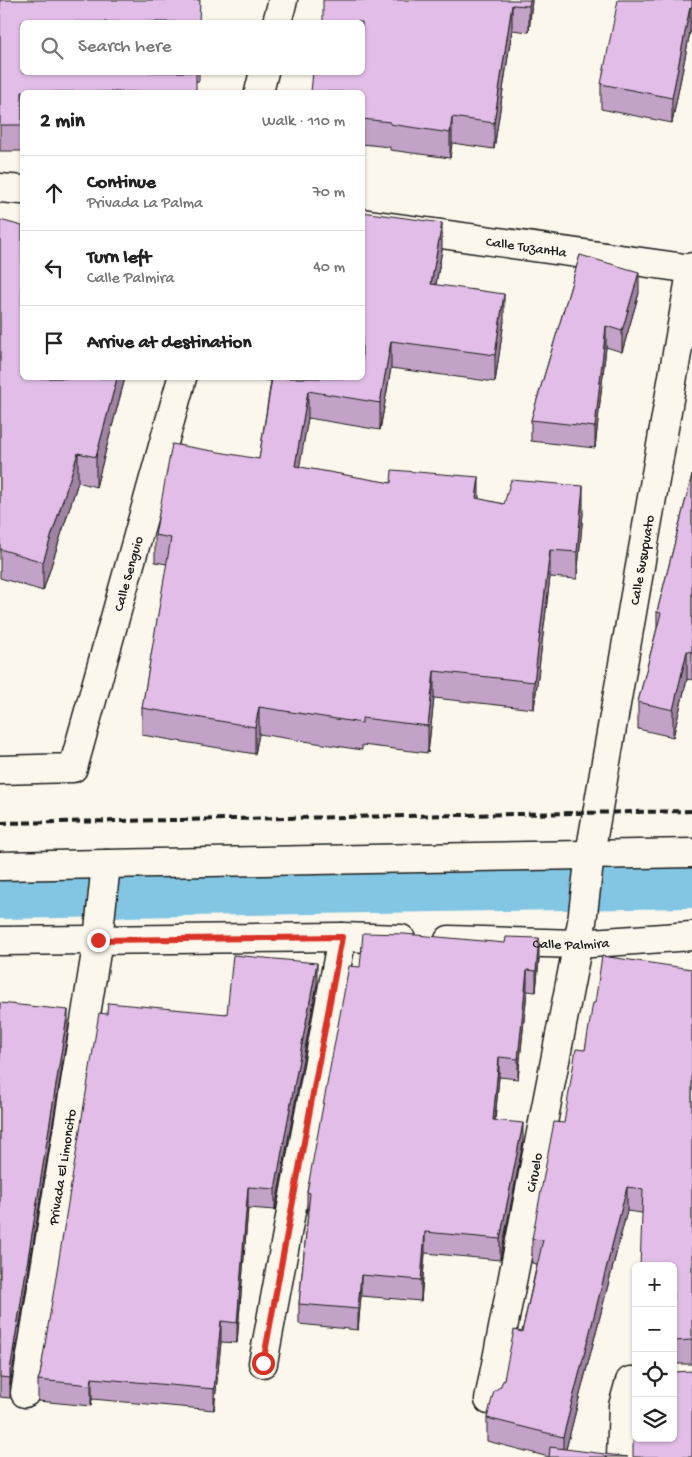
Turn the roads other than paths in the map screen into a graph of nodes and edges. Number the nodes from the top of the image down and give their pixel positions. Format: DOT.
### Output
graph roads {
  1 [pos="283,0"];
  2 [pos="278,20"];
  3 [pos="263,75"];
  4 [pos="260,90"];
  5 [pos="0,188"];
  6 [pos="20,190"];
  7 [pos="365,223"];
  8 [pos="692,268"];
  9 [pos="181,380"];
  10 [pos="0,770"];
  11 [pos="692,853"];
  12 [pos="589,864"];
  13 [pos="0,866"];
  14 [pos="105,866"];
  15 [pos="580,933"];
  16 [pos="692,936"];
  17 [pos="342,937"];
  18 [pos="98,938"];
  19 [pos="0,941"];
  20 [pos="263,1363"];
  21 [pos="632,1384"];
  22 [pos="25,1393"];
  23 [pos="489,1400"];
  24 [pos="621,1457"];
  1 -- 2 [label="street"];
  3 -- 4 [label="street"];
  5 -- 6 [label="street"];
  7 -- 8 [label="street, Calle Tuzantla"];
  8 -- 12 [label="street, Calle Susupuato"];
  9 -- 10 [label="street, Calle Senguio"];
  11 -- 12 [label="street"];
  12 -- 14 [label="street"];
  12 -- 15 [label="street, Calle Susupuato"];
  13 -- 14 [label="street"];
  14 -- 18 [label="street, Privada El Limoncito"];
  15 -- 16 [label="street, Calle Palmira"];
  15 -- 17 [label="street, Calle Palmira"];
  15 -- 23 [label="street, Ciruelo"];
  17 -- 18 [label="street, Calle Palmira"];
  17 -- 20 [label="street"];
  18 -- 19 [label="street, Calle Palmira"];
  18 -- 22 [label="street, Privada El Limoncito"];
  21 -- 24 [label="street"];
}
